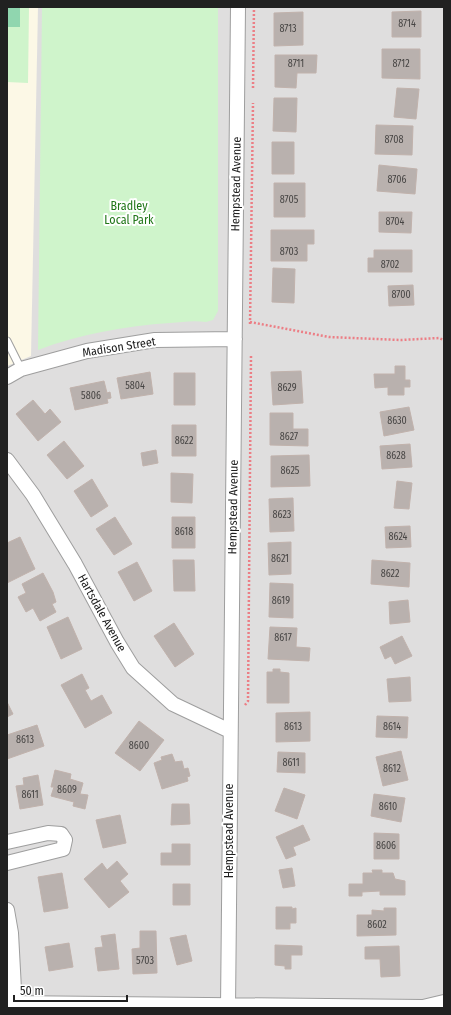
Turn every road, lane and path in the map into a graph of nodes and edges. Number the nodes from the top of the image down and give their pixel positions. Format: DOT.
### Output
graph roads {
  1 [pos="238,7"];
  2 [pos="235,320"];
  3 [pos="235,339"];
  4 [pos="444,340"];
  5 [pos="7,341"];
  6 [pos="21,369"];
  7 [pos="7,376"];
  8 [pos="7,460"];
  9 [pos="230,731"];
  10 [pos="7,842"];
  11 [pos="7,863"];
  12 [pos="7,910"];
  13 [pos="444,1002"];
  14 [pos="12,1005"];
  15 [pos="228,1007"];
  1 -- 2 [label="street, Hempstead Avenue"];
  2 -- 3 [label="street, Hempstead Avenue"];
  2 -- 4 [label="path"];
  3 -- 6 [label="street, Madison Street"];
  3 -- 9 [label="street, Hempstead Avenue"];
  5 -- 6 [label="lane"];
  6 -- 7 [label="street, Madison Street"];
  8 -- 9 [label="street, Hartsdale Avenue"];
  9 -- 15 [label="street, Hempstead Avenue"];
  10 -- 11 [label="street"];
  12 -- 14 [label="street"];
  13 -- 15 [label="street"];
  14 -- 15 [label="street"];
}
